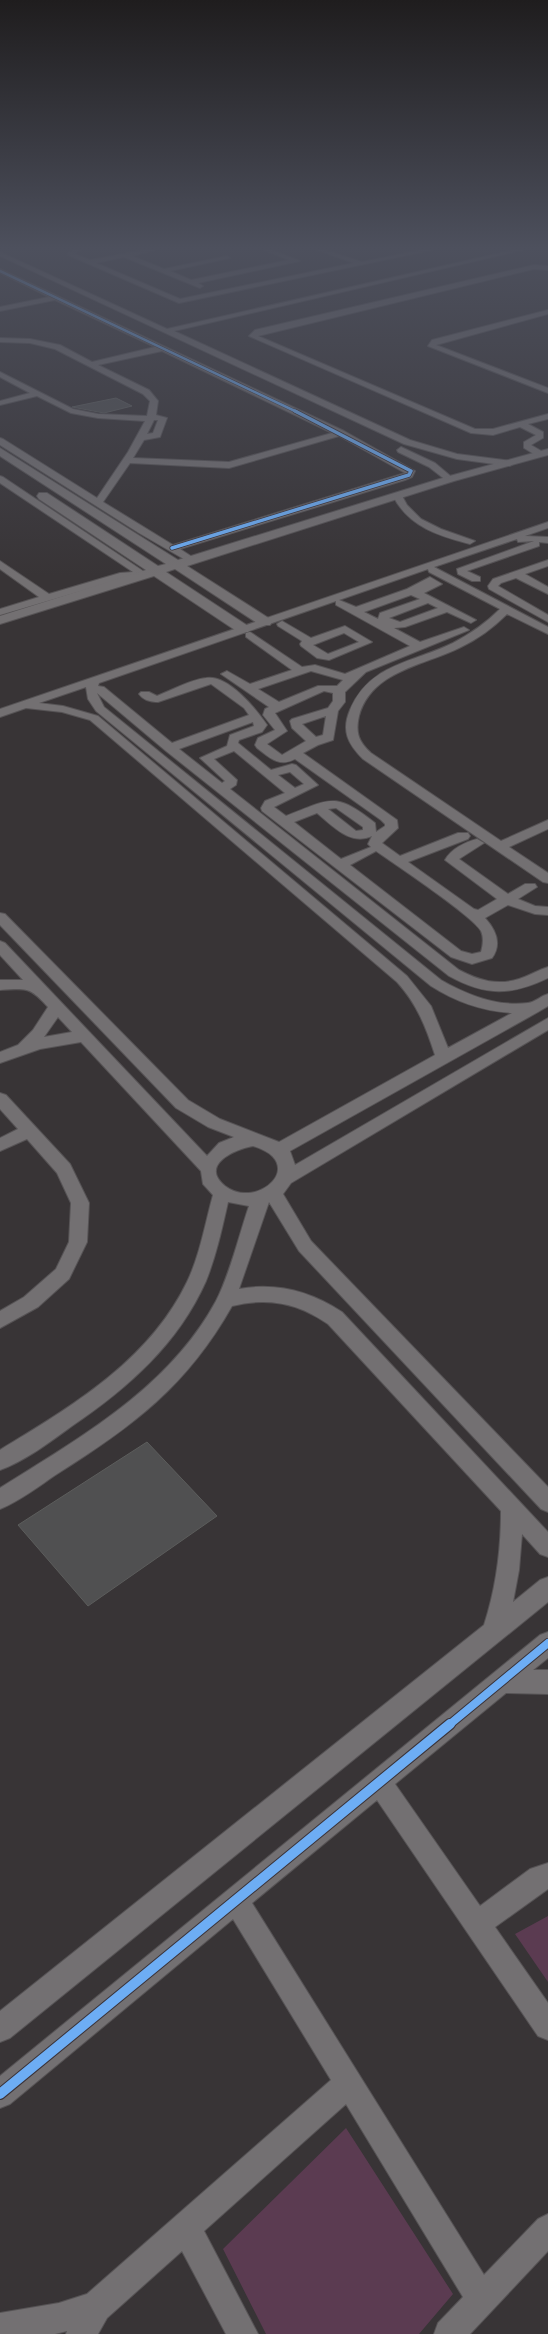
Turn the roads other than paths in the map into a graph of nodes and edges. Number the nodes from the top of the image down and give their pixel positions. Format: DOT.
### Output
graph roads {
  1 [pos="82,359"];
  2 [pos="114,359"];
  3 [pos="185,359"];
  4 [pos="204,359"];
  5 [pos="227,359"];
  6 [pos="307,359"];
  7 [pos="465,359"];
  8 [pos="92,364"];
  9 [pos="0,374"];
  10 [pos="548,391"];
  11 [pos="36,394"];
  12 [pos="288,398"];
  13 [pos="0,403"];
  14 [pos="546,417"];
  15 [pos="150,418"];
  16 [pos="520,424"];
  17 [pos="341,433"];
  18 [pos="141,438"];
  19 [pos="0,441"];
  20 [pos="395,448"];
  21 [pos="0,451"];
  22 [pos="544,453"];
  23 [pos="126,460"];
  24 [pos="509,463"];
  25 [pos="0,468"];
  26 [pos="450,479"];
  27 [pos="2,483"];
  28 [pos="398,496"];
  29 [pos="99,502"];
  30 [pos="548,514"];
  31 [pos="548,525"];
  32 [pos="548,540"];
  33 [pos="470,541"];
  34 [pos="534,544"];
  35 [pos="548,546"];
  36 [pos="172,548"];
  37 [pos="548,551"];
  38 [pos="192,560"];
  39 [pos="0,564"];
  40 [pos="177,565"];
  41 [pos="546,565"];
  42 [pos="468,567"];
  43 [pos="433,570"];
  44 [pos="149,573"];
  45 [pos="521,573"];
  46 [pos="476,579"];
  47 [pos="497,582"];
  48 [pos="548,584"];
  49 [pos="548,591"];
  50 [pos="46,597"];
  51 [pos="429,599"];
  52 [pos="340,602"];
  53 [pos="506,609"];
  54 [pos="450,610"];
  55 [pos="356,611"];
  56 [pos="0,612"];
  57 [pos="253,614"];
  58 [pos="548,619"];
  59 [pos="0,620"];
  60 [pos="471,620"];
  61 [pos="232,622"];
  62 [pos="265,622"];
  63 [pos="282,624"];
  64 [pos="545,628"];
  65 [pos="464,630"];
  66 [pos="246,632"];
  67 [pos="367,640"];
  68 [pos="310,642"];
  69 [pos="419,646"];
  70 [pos="395,656"];
  71 [pos="301,671"];
  72 [pos="227,674"];
  73 [pos="328,674"];
  74 [pos="351,678"];
  75 [pos="95,688"];
  76 [pos="249,688"];
  77 [pos="322,688"];
  78 [pos="339,691"];
  79 [pos="145,694"];
  80 [pos="0,702"];
  81 [pos="278,706"];
  82 [pos="17,707"];
  83 [pos="332,710"];
  84 [pos="0,713"];
  85 [pos="106,714"];
  86 [pos="255,717"];
  87 [pos="94,718"];
  88 [pos="296,725"];
  89 [pos="222,729"];
  90 [pos="281,729"];
  91 [pos="314,742"];
  92 [pos="235,745"];
  93 [pos="170,748"];
  94 [pos="296,754"];
  95 [pos="269,774"];
  96 [pos="222,789"];
  97 [pos="294,794"];
  98 [pos="318,808"];
  99 [pos="285,821"];
  100 [pos="548,824"];
  101 [pos="463,836"];
  102 [pos="477,843"];
  103 [pos="500,846"];
  104 [pos="370,851"];
  105 [pos="398,861"];
  106 [pos="341,864"];
  107 [pos="548,879"];
  108 [pos="530,887"];
  109 [pos="508,899"];
  110 [pos="548,911"];
  111 [pos="474,914"];
  112 [pos="0,917"];
  113 [pos="0,946"];
  114 [pos="548,972"];
  115 [pos="0,985"];
  116 [pos="38,988"];
  117 [pos="548,999"];
  118 [pos="57,1006"];
  119 [pos="533,1008"];
  120 [pos="548,1023"];
  121 [pos="82,1036"];
  122 [pos="24,1047"];
  123 [pos="443,1056"];
  124 [pos="0,1058"];
  125 [pos="0,1099"];
  126 [pos="30,1131"];
  127 [pos="261,1141"];
  128 [pos="0,1145"];
  129 [pos="278,1150"];
  130 [pos="209,1169"];
  131 [pos="287,1178"];
  132 [pos="222,1192"];
  133 [pos="267,1196"];
  134 [pos="225,1300"];
  135 [pos="0,1320"];
  136 [pos="0,1460"];
  137 [pos="544,1496"];
  138 [pos="0,1499"];
  139 [pos="511,1507"];
  140 [pos="548,1547"];
  141 [pos="548,1588"];
  142 [pos="493,1632"];
  143 [pos="548,1642"];
  144 [pos="502,1681"];
  145 [pos="548,1682"];
  146 [pos="379,1782"];
  147 [pos="548,1876"];
  148 [pos="236,1900"];
  149 [pos="478,1924"];
  150 [pos="548,2026"];
  151 [pos="0,2028"];
  152 [pos="349,2083"];
  153 [pos="0,2094"];
  154 [pos="186,2228"];
  155 [pos="548,2229"];
  156 [pos="482,2299"];
  157 [pos="96,2308"];
  158 [pos="0,2328"];
  159 [pos="81,2334"];
  160 [pos="243,2334"];
  161 [pos="450,2334"];
  1 -- 8 [label="street"];
  2 -- 8 [label="street"];
  3 -- 17 [label="street"];
  4 -- 12 [label="street"];
  5 -- 24 [label="street"];
  6 -- 16 [label="street"];
  7 -- 10 [label="street"];
  8 -- 15 [label="street"];
  9 -- 11 [label="street"];
  11 -- 13 [label="street"];
  11 -- 15 [label="street"];
  14 -- 16 [label="street"];
  15 -- 18 [label="street"];
  15 -- 18 [label="street"];
  16 -- 22 [label="street"];
  17 -- 23 [label="street"];
  17 -- 36 [label="street"];
  18 -- 23 [label="street"];
  19 -- 29 [label="street"];
  20 -- 26 [label="street"];
  21 -- 40 [label="street"];
  22 -- 24 [label="street"];
  23 -- 29 [label="street"];
  24 -- 26 [label="street"];
  25 -- 44 [label="street"];
  26 -- 28 [label="street"];
  27 -- 44 [label="street"];
  28 -- 33 [label="street"];
  28 -- 38 [label="street"];
  29 -- 36 [label="street"];
  30 -- 33 [label="street"];
  31 -- 62 [label="street"];
  32 -- 43 [label="street"];
  33 -- 57 [label="street"];
  34 -- 35 [label="street"];
  34 -- 37 [label="street"];
  34 -- 42 [label="street"];
  36 -- 38 [label="street"];
  38 -- 40 [label="street"];
  39 -- 50 [label="street"];
  40 -- 44 [label="street"];
  40 -- 57 [label="street"];
  41 -- 45 [label="street"];
  42 -- 46 [label="street"];
  42 -- 47 [label="street"];
  43 -- 52 [label="street"];
  43 -- 53 [label="street"];
  44 -- 50 [label="street"];
  44 -- 59 [label="street"];
  44 -- 61 [label="street"];
  45 -- 47 [label="street"];
  45 -- 48 [label="street"];
  45 -- 49 [label="street"];
  47 -- 58 [label="street"];
  50 -- 56 [label="street"];
  51 -- 54 [label="street"];
  51 -- 54 [label="street"];
  51 -- 55 [label="street"];
  52 -- 55 [label="street"];
  52 -- 63 [label="street"];
  53 -- 64 [label="street"];
  53 -- 103 [label="street"];
  54 -- 60 [label="street"];
  55 -- 69 [label="street"];
  57 -- 61 [label="street"];
  57 -- 62 [label="street"];
  61 -- 66 [label="street"];
  61 -- 80 [label="street"];
  62 -- 66 [label="street"];
  63 -- 66 [label="street"];
  63 -- 68 [label="street"];
  65 -- 69 [label="street"];
  66 -- 71 [label="street"];
  66 -- 75 [label="street"];
  67 -- 68 [label="street"];
  67 -- 68 [label="street"];
  67 -- 70 [label="street"];
  69 -- 70 [label="street"];
  70 -- 74 [label="street"];
  71 -- 73 [label="street"];
  71 -- 76 [label="street"];
  72 -- 76 [label="street"];
  73 -- 74 [label="street"];
  73 -- 77 [label="street"];
  74 -- 78 [label="street"];
  75 -- 82 [label="street"];
  75 -- 85 [label="street"];
  75 -- 93 [label="street"];
  76 -- 81 [label="street"];
  77 -- 78 [label="street"];
  77 -- 81 [label="street"];
  78 -- 83 [label="street"];
  79 -- 86 [label="street"];
  81 -- 90 [label="street"];
  82 -- 84 [label="street"];
  82 -- 87 [label="street"];
  83 -- 88 [label="street"];
  83 -- 91 [label="street"];
  85 -- 87 [label="street"];
  85 -- 119 [label="street"];
  86 -- 89 [label="street"];
  86 -- 92 [label="street"];
  87 -- 123 [label="street"];
  88 -- 90 [label="street"];
  88 -- 91 [label="street"];
  89 -- 92 [label="street"];
  89 -- 93 [label="street"];
  90 -- 94 [label="street"];
  91 -- 94 [label="street"];
  92 -- 95 [label="street"];
  92 -- 96 [label="street"];
  93 -- 96 [label="street"];
  94 -- 105 [label="street"];
  95 -- 97 [label="street"];
  95 -- 97 [label="street"];
  96 -- 114 [label="street"];
  97 -- 99 [label="street"];
  98 -- 99 [label="street"];
  99 -- 106 [label="street"];
  100 -- 103 [label="street"];
  101 -- 105 [label="street"];
  102 -- 109 [label="street"];
  103 -- 107 [label="street"];
  104 -- 106 [label="street"];
  105 -- 111 [label="street"];
  106 -- 111 [label="street"];
  108 -- 109 [label="street"];
  109 -- 110 [label="street"];
  109 -- 111 [label="street"];
  112 -- 127 [label="street"];
  113 -- 116 [label="street"];
  115 -- 116 [label="street"];
  116 -- 118 [label="street"];
  117 -- 119 [label="street"];
  118 -- 121 [label="street"];
  118 -- 122 [label="street"];
  119 -- 123 [label="street"];
  120 -- 131 [label="street"];
  121 -- 122 [label="street"];
  121 -- 130 [label="street"];
  122 -- 124 [label="street"];
  123 -- 129 [label="street"];
  125 -- 126 [label="street"];
  126 -- 128 [label="street"];
  126 -- 135 [label="street"];
  127 -- 129 [label="street"];
  127 -- 130 [label="street"];
  129 -- 131 [label="street"];
  130 -- 132 [label="street"];
  131 -- 133 [label="street"];
  132 -- 133 [label="street"];
  132 -- 136 [label="street"];
  133 -- 134 [label="street"];
  133 -- 137 [label="street"];
  134 -- 138 [label="street"];
  134 -- 139 [label="street"];
  139 -- 140 [label="street"];
  139 -- 142 [label="street"];
  141 -- 142 [label="street"];
  142 -- 151 [label="street"];
  143 -- 144 [label="street"];
  144 -- 145 [label="street"];
  144 -- 146 [label="street"];
  146 -- 148 [label="street"];
  146 -- 149 [label="street"];
  147 -- 149 [label="street"];
  148 -- 152 [label="street"];
  148 -- 153 [label="street"];
  149 -- 150 [label="street"];
  152 -- 154 [label="street"];
  152 -- 156 [label="street"];
  154 -- 157 [label="street"];
  154 -- 160 [label="street"];
  155 -- 156 [label="street"];
  156 -- 161 [label="street"];
  157 -- 158 [label="street"];
  157 -- 159 [label="street"];
}
